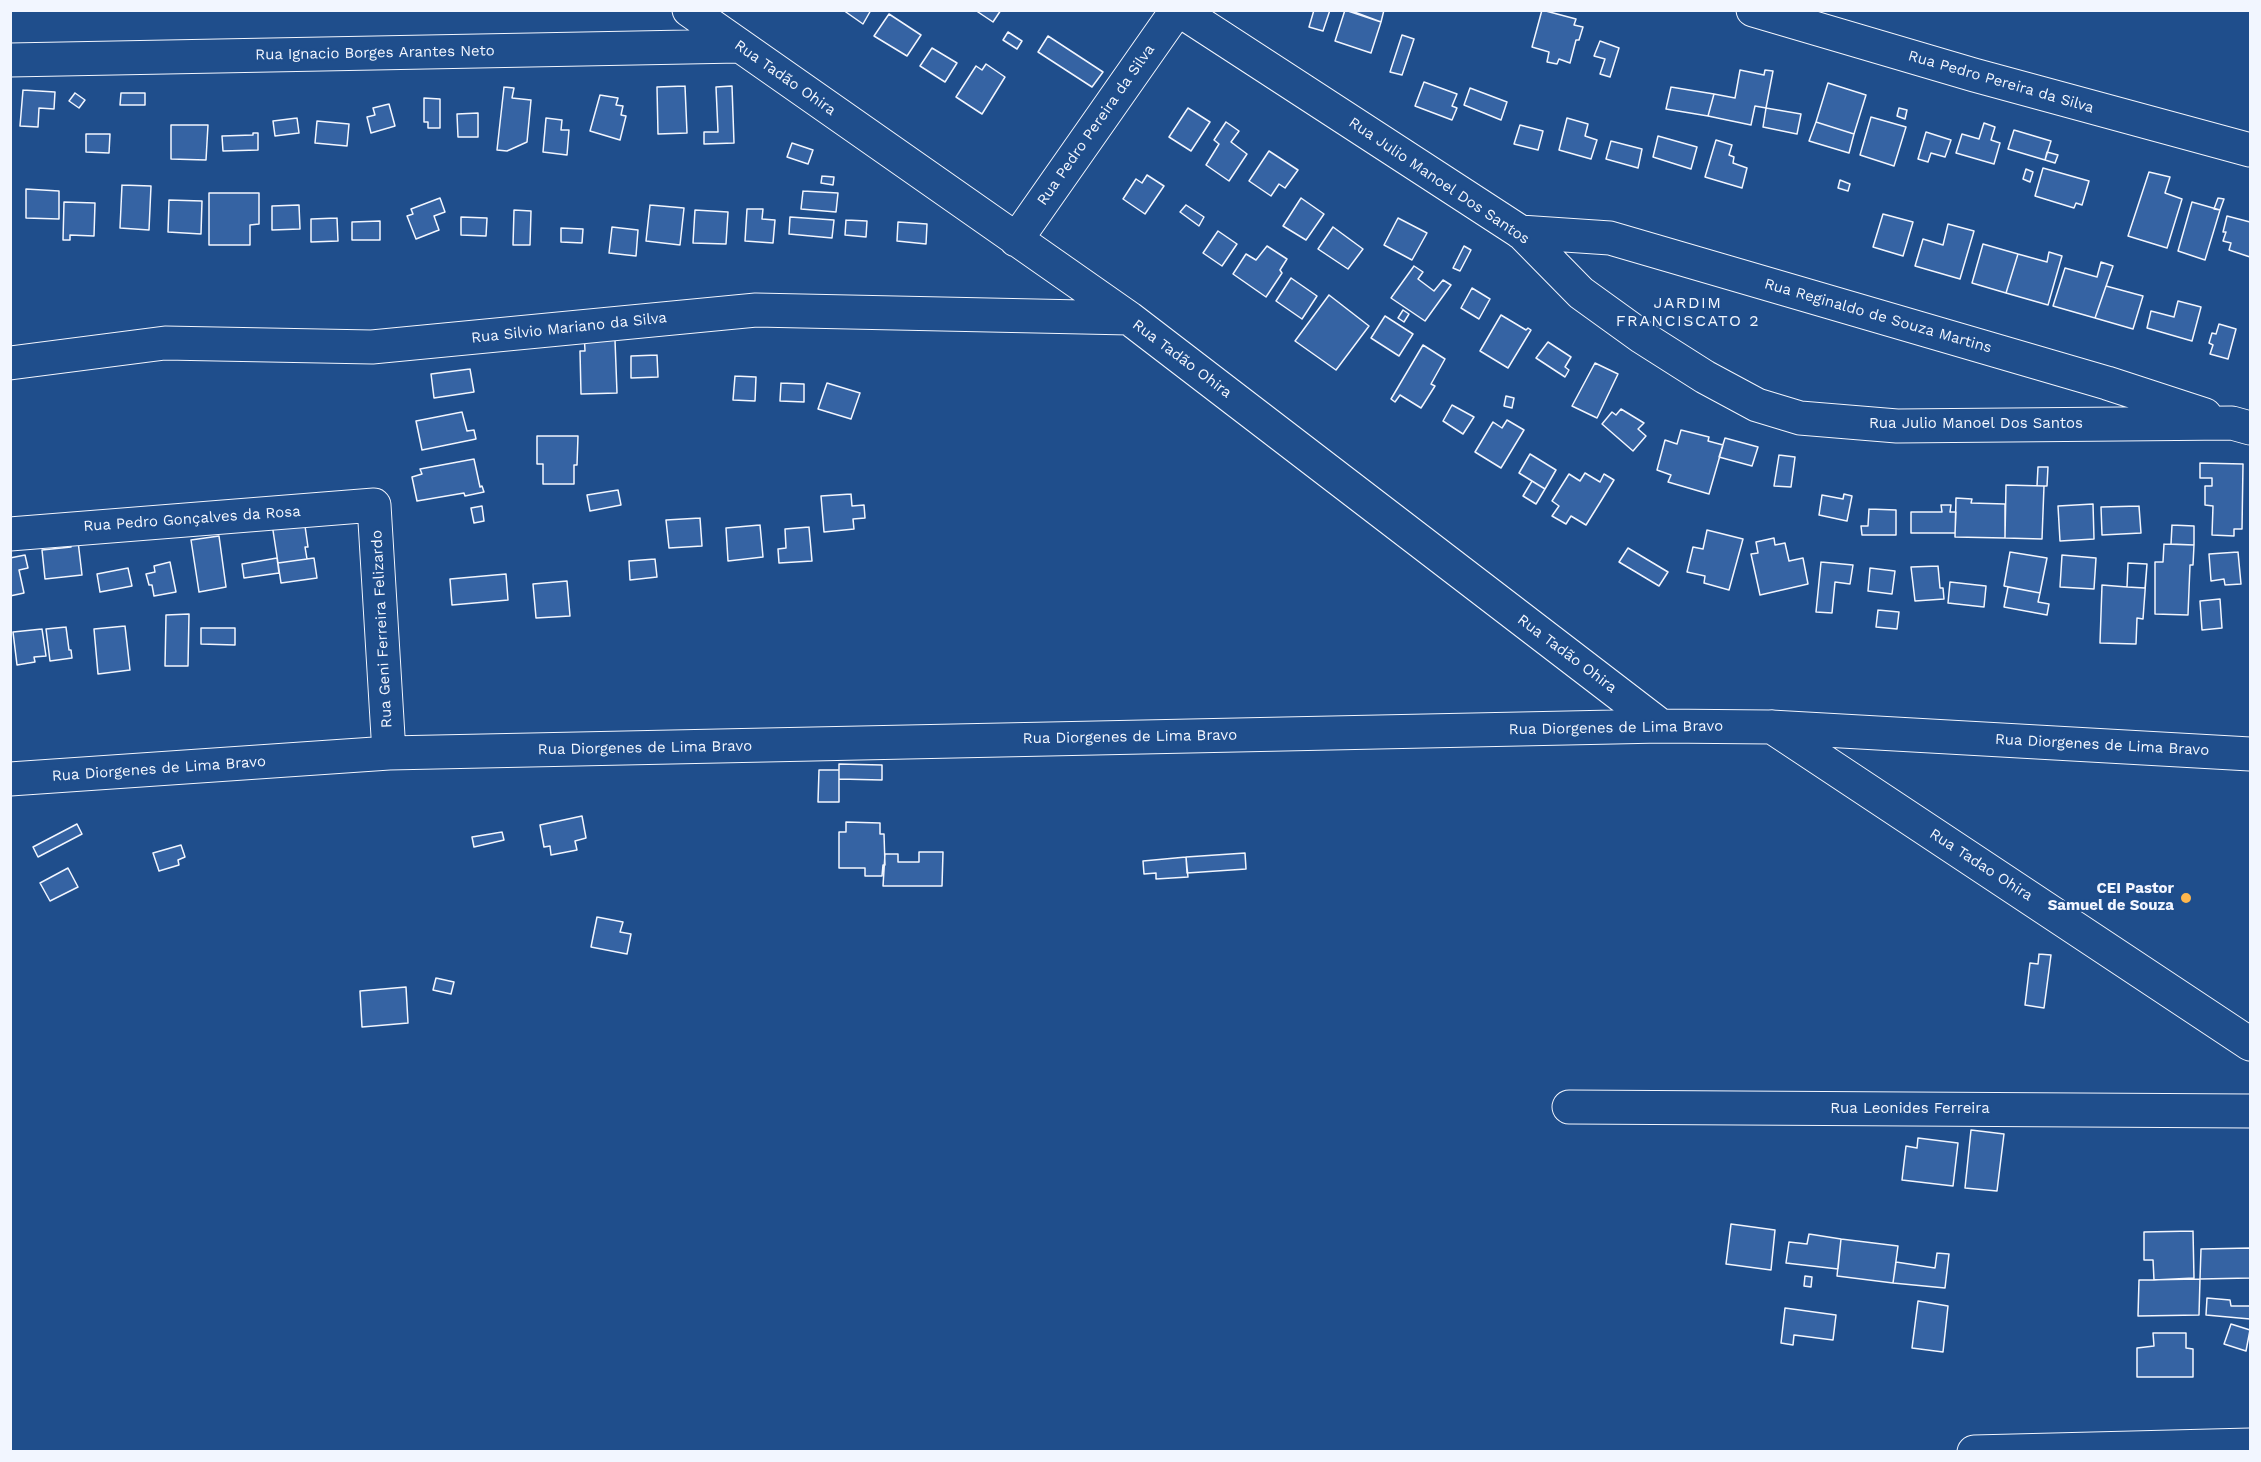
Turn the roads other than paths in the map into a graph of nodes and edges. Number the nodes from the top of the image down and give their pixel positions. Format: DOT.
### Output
graph roads {
  1 [pos="688,10"];
  2 [pos="1178,10"];
  3 [pos="1753,10"];
  4 [pos="739,46"];
  5 [pos="10,60"];
  6 [pos="2250,150"];
  7 [pos="1520,232"];
  8 [pos="1016,240"];
  9 [pos="1129,318"];
  10 [pos="10,363"];
  11 [pos="2241,426"];
  12 [pos="374,505"];
  13 [pos="10,534"];
  14 [pos="1661,726"];
  15 [pos="1771,727"];
  16 [pos="389,753"];
  17 [pos="2250,754"];
  18 [pos="10,779"];
  19 [pos="2250,1044"];
  20 [pos="1569,1107"];
  21 [pos="2250,1111"];
  22 [pos="2250,1445"];
  23 [pos="1974,1452"];
  1 -- 4 [label="street, Rua Tadão Ohira"];
  2 -- 7 [label="street, Rua Julio Manoel Dos Santos"];
  2 -- 8 [label="street, Rua Pedro Pereira da Silva"];
  3 -- 6 [label="street, Rua Pedro Pereira da Silva"];
  4 -- 5 [label="street, Rua Ignacio Borges Arantes Neto"];
  4 -- 8 [label="street, Rua Tadão Ohira"];
  7 -- 11 [label="street, Rua Reginaldo de Souza Martins"];
  7 -- 11 [label="street, Rua Julio Manoel Dos Santos"];
  8 -- 9 [label="street, Rua Tadão Ohira"];
  9 -- 10 [label="street, Rua Silvio Mariano da Silva"];
  9 -- 14 [label="street, Rua Tadão Ohira"];
  12 -- 13 [label="street, Rua Pedro Gonçalves da Rosa"];
  12 -- 16 [label="street, Rua Geni Ferreira Felizardo"];
  14 -- 15 [label="street, Rua Diorgenes de Lima Bravo"];
  14 -- 16 [label="street, Rua Diorgenes de Lima Bravo"];
  15 -- 17 [label="street, Rua Diorgenes de Lima Bravo"];
  15 -- 19 [label="street, Rua Tadao Ohira"];
  16 -- 18 [label="street, Rua Diorgenes de Lima Bravo"];
  20 -- 21 [label="street, Rua Leonides Ferreira"];
  22 -- 23 [label="street"];
}
